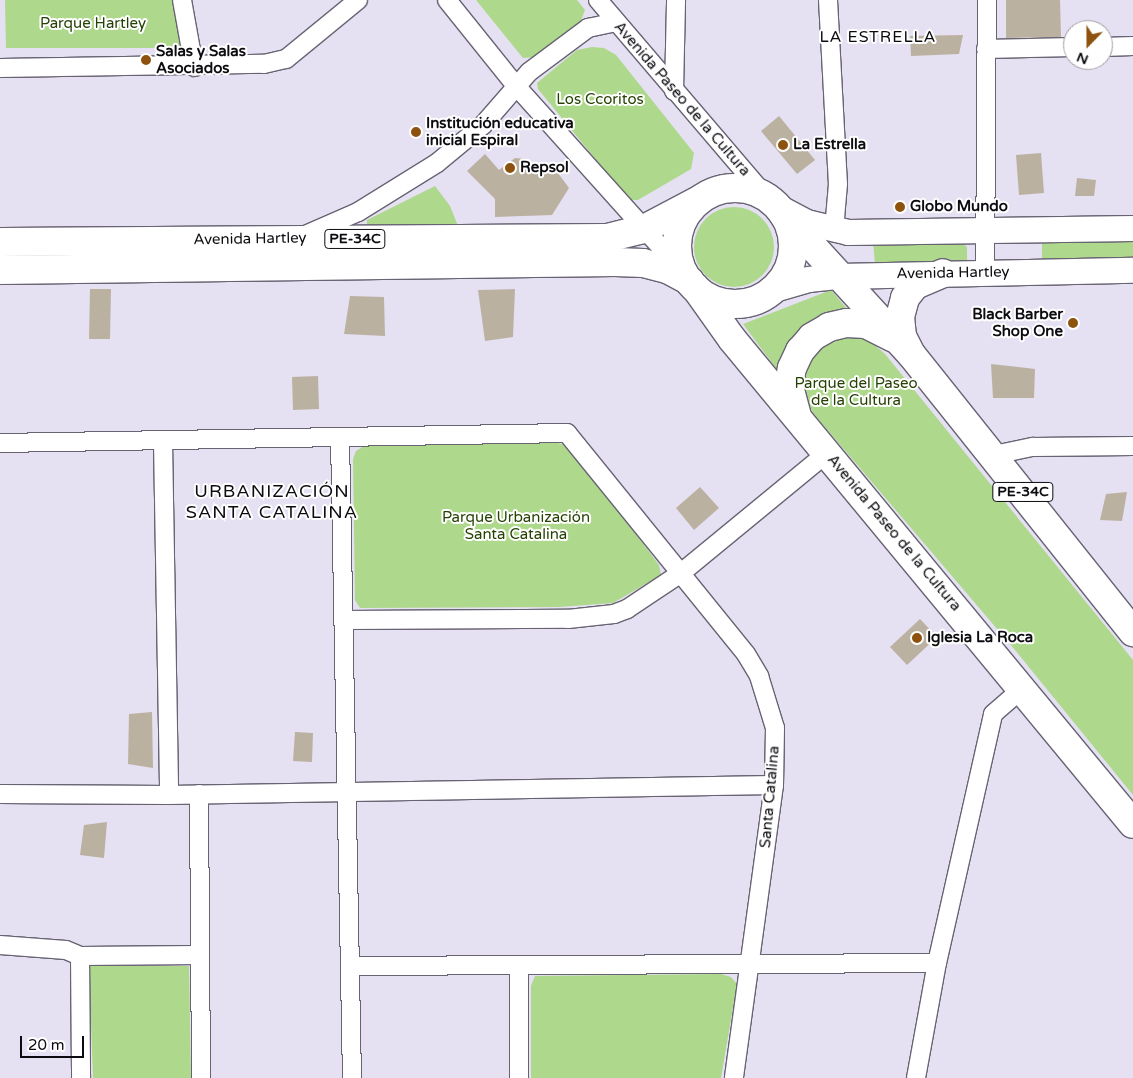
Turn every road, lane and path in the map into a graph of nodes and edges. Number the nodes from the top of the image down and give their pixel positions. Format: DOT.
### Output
graph roads {
  1 [pos="182,0"];
  2 [pos="358,0"];
  3 [pos="446,0"];
  4 [pos="598,0"];
  5 [pos="676,0"];
  6 [pos="828,0"];
  7 [pos="987,0"];
  8 [pos="616,22"];
  9 [pos="1133,46"];
  10 [pos="1063,47"];
  11 [pos="1113,47"];
  12 [pos="986,48"];
  13 [pos="194,67"];
  14 [pos="0,68"];
  15 [pos="517,87"];
  16 [pos="674,91"];
  17 [pos="701,199"];
  18 [pos="776,206"];
  19 [pos="1133,228"];
  20 [pos="644,229"];
  21 [pos="834,230"];
  22 [pos="986,230"];
  23 [pos="298,238"];
  24 [pos="0,242"];
  25 [pos="0,270"];
  26 [pos="1133,270"];
  27 [pos="985,272"];
  28 [pos="942,273"];
  29 [pos="840,276"];
  30 [pos="690,281"];
  31 [pos="774,289"];
  32 [pos="911,354"];
  33 [pos="800,422"];
  34 [pos="340,437"];
  35 [pos="163,442"];
  36 [pos="0,443"];
  37 [pos="1133,446"];
  38 [pos="826,453"];
  39 [pos="994,455"];
  40 [pos="681,573"];
  41 [pos="345,620"];
  42 [pos="1133,630"];
  43 [pos="1023,688"];
  44 [pos="774,785"];
  45 [pos="348,791"];
  46 [pos="0,794"];
  47 [pos="169,794"];
  48 [pos="199,794"];
  49 [pos="1133,824"];
  50 [pos="0,946"];
  51 [pos="199,955"];
  52 [pos="80,956"];
  53 [pos="938,963"];
  54 [pos="749,964"];
  55 [pos="351,966"];
  56 [pos="520,966"];
  57 [pos="81,1078"];
  58 [pos="201,1078"];
  59 [pos="352,1078"];
  60 [pos="519,1078"];
  61 [pos="734,1078"];
  62 [pos="916,1078"];
  1 -- 13 [label="street"];
  2 -- 13 [label="street"];
  3 -- 15 [label="street, Avenida Paseo de la Cultura"];
  4 -- 8 [label="street, Avenida Paseo de la Cultura"];
  5 -- 16 [label="street"];
  6 -- 21 [label="street"];
  7 -- 12 [label="street"];
  8 -- 15 [label="street"];
  8 -- 16 [label="street, Avenida Paseo de la Cultura"];
  9 -- 11 [label="street"];
  10 -- 12 [label="street"];
  12 -- 22 [label="street"];
  13 -- 14 [label="street"];
  15 -- 20 [label="street, Avenida Paseo de la Cultura"];
  15 -- 23 [label="street"];
  16 -- 18 [label="street, Avenida Paseo de la Cultura"];
  17 -- 18 [label="main road, PE-34C"];
  17 -- 20 [label="main road, Avenida Hartley / PE-34C"];
  17 -- 30 [label="main road, PE-34C"];
  18 -- 21 [label="main road"];
  18 -- 29 [label="main road, Avenida Paseo de la Cultura / PE-34C"];
  18 -- 31 [label="main road, PE-34C"];
  19 -- 22 [label="main road"];
  20 -- 23 [label="main road, Avenida Hartley / PE-34C"];
  20 -- 30 [label="street, Avenida Paseo de la Cultura"];
  21 -- 22 [label="main road"];
  22 -- 27 [label="street"];
  23 -- 24 [label="main road, Avenida Hartley / PE-34C"];
  25 -- 30 [label="main road, Avenida Hartley / PE-34C"];
  26 -- 27 [label="main road, Avenida Hartley"];
  27 -- 28 [label="main road, Avenida Hartley"];
  28 -- 29 [label="main road, Avenida Hartley"];
  28 -- 32 [label="main road"];
  29 -- 31 [label="main road, Avenida Hartley"];
  29 -- 32 [label="main road, Avenida Paseo de la Cultura / PE-34C"];
  30 -- 31 [label="main road, PE-34C"];
  30 -- 33 [label="main road, Avenida Paseo de la Cultura / PE-34C"];
  32 -- 33 [label="main road"];
  32 -- 39 [label="main road, Avenida Paseo de la Cultura / PE-34C"];
  33 -- 38 [label="main road, Avenida Paseo de la Cultura / PE-34C"];
  34 -- 35 [label="street"];
  34 -- 40 [label="street, Santa Catalina"];
  34 -- 41 [label="street"];
  35 -- 36 [label="street"];
  35 -- 47 [label="street"];
  37 -- 39 [label="street"];
  38 -- 40 [label="street"];
  38 -- 43 [label="main road, Avenida Paseo de la Cultura / PE-34C"];
  39 -- 42 [label="main road, Avenida Paseo de la Cultura / PE-34C"];
  40 -- 41 [label="street"];
  40 -- 44 [label="street, Santa Catalina"];
  41 -- 45 [label="street"];
  43 -- 49 [label="main road, Avenida Paseo de la Cultura / PE-34C"];
  43 -- 53 [label="street"];
  44 -- 45 [label="street"];
  44 -- 54 [label="street, Santa Catalina"];
  45 -- 48 [label="street"];
  45 -- 55 [label="street"];
  46 -- 47 [label="street"];
  47 -- 48 [label="street"];
  48 -- 51 [label="street"];
  50 -- 52 [label="street"];
  51 -- 52 [label="street"];
  51 -- 58 [label="street"];
  52 -- 57 [label="street"];
  53 -- 54 [label="street"];
  53 -- 62 [label="street"];
  54 -- 56 [label="street"];
  54 -- 61 [label="street, Santa Catalina"];
  55 -- 56 [label="street"];
  55 -- 59 [label="street"];
  56 -- 60 [label="street"];
}
